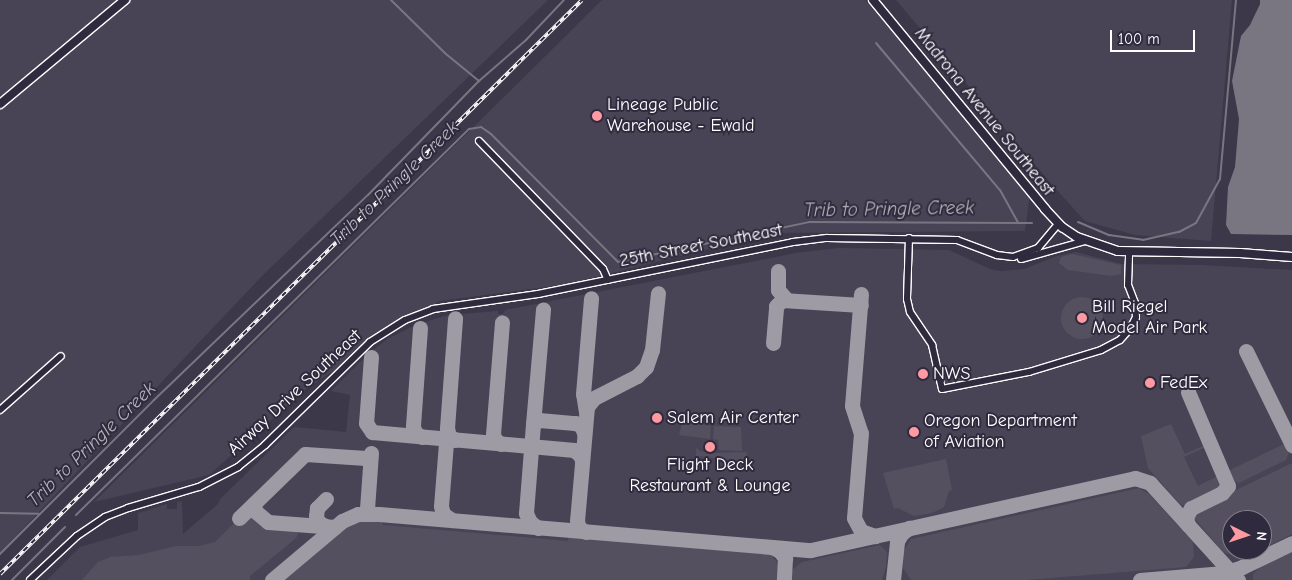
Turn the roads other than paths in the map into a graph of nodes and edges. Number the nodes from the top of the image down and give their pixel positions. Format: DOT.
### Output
graph roads {
  1 [pos="125,0"];
  2 [pos="873,0"];
  3 [pos="0,104"];
  4 [pos="479,141"];
  5 [pos="1058,224"];
  6 [pos="909,238"];
  7 [pos="1085,241"];
  8 [pos="1129,252"];
  9 [pos="1013,256"];
  10 [pos="1292,257"];
  11 [pos="608,280"];
  12 [pos="398,324"];
  13 [pos="61,356"];
  14 [pos="0,410"];
  15 [pos="30,580"];
  1 -- 3 [label="main road"];
  2 -- 5 [label="main road, Madrona Avenue Southeast"];
  4 -- 11 [label="street"];
  5 -- 7 [label="main road, Madrona Avenue Southeast"];
  5 -- 9 [label="street, 25th Street Southeast"];
  6 -- 8 [label="street"];
  6 -- 9 [label="street, 25th Street Southeast"];
  6 -- 11 [label="street, 25th Street Southeast"];
  7 -- 8 [label="main road"];
  7 -- 9 [label="street"];
  8 -- 10 [label="main road"];
  11 -- 12 [label="street, 25th Street Southeast"];
  12 -- 15 [label="street, Airway Drive Southeast"];
  13 -- 14 [label="street"];
}
